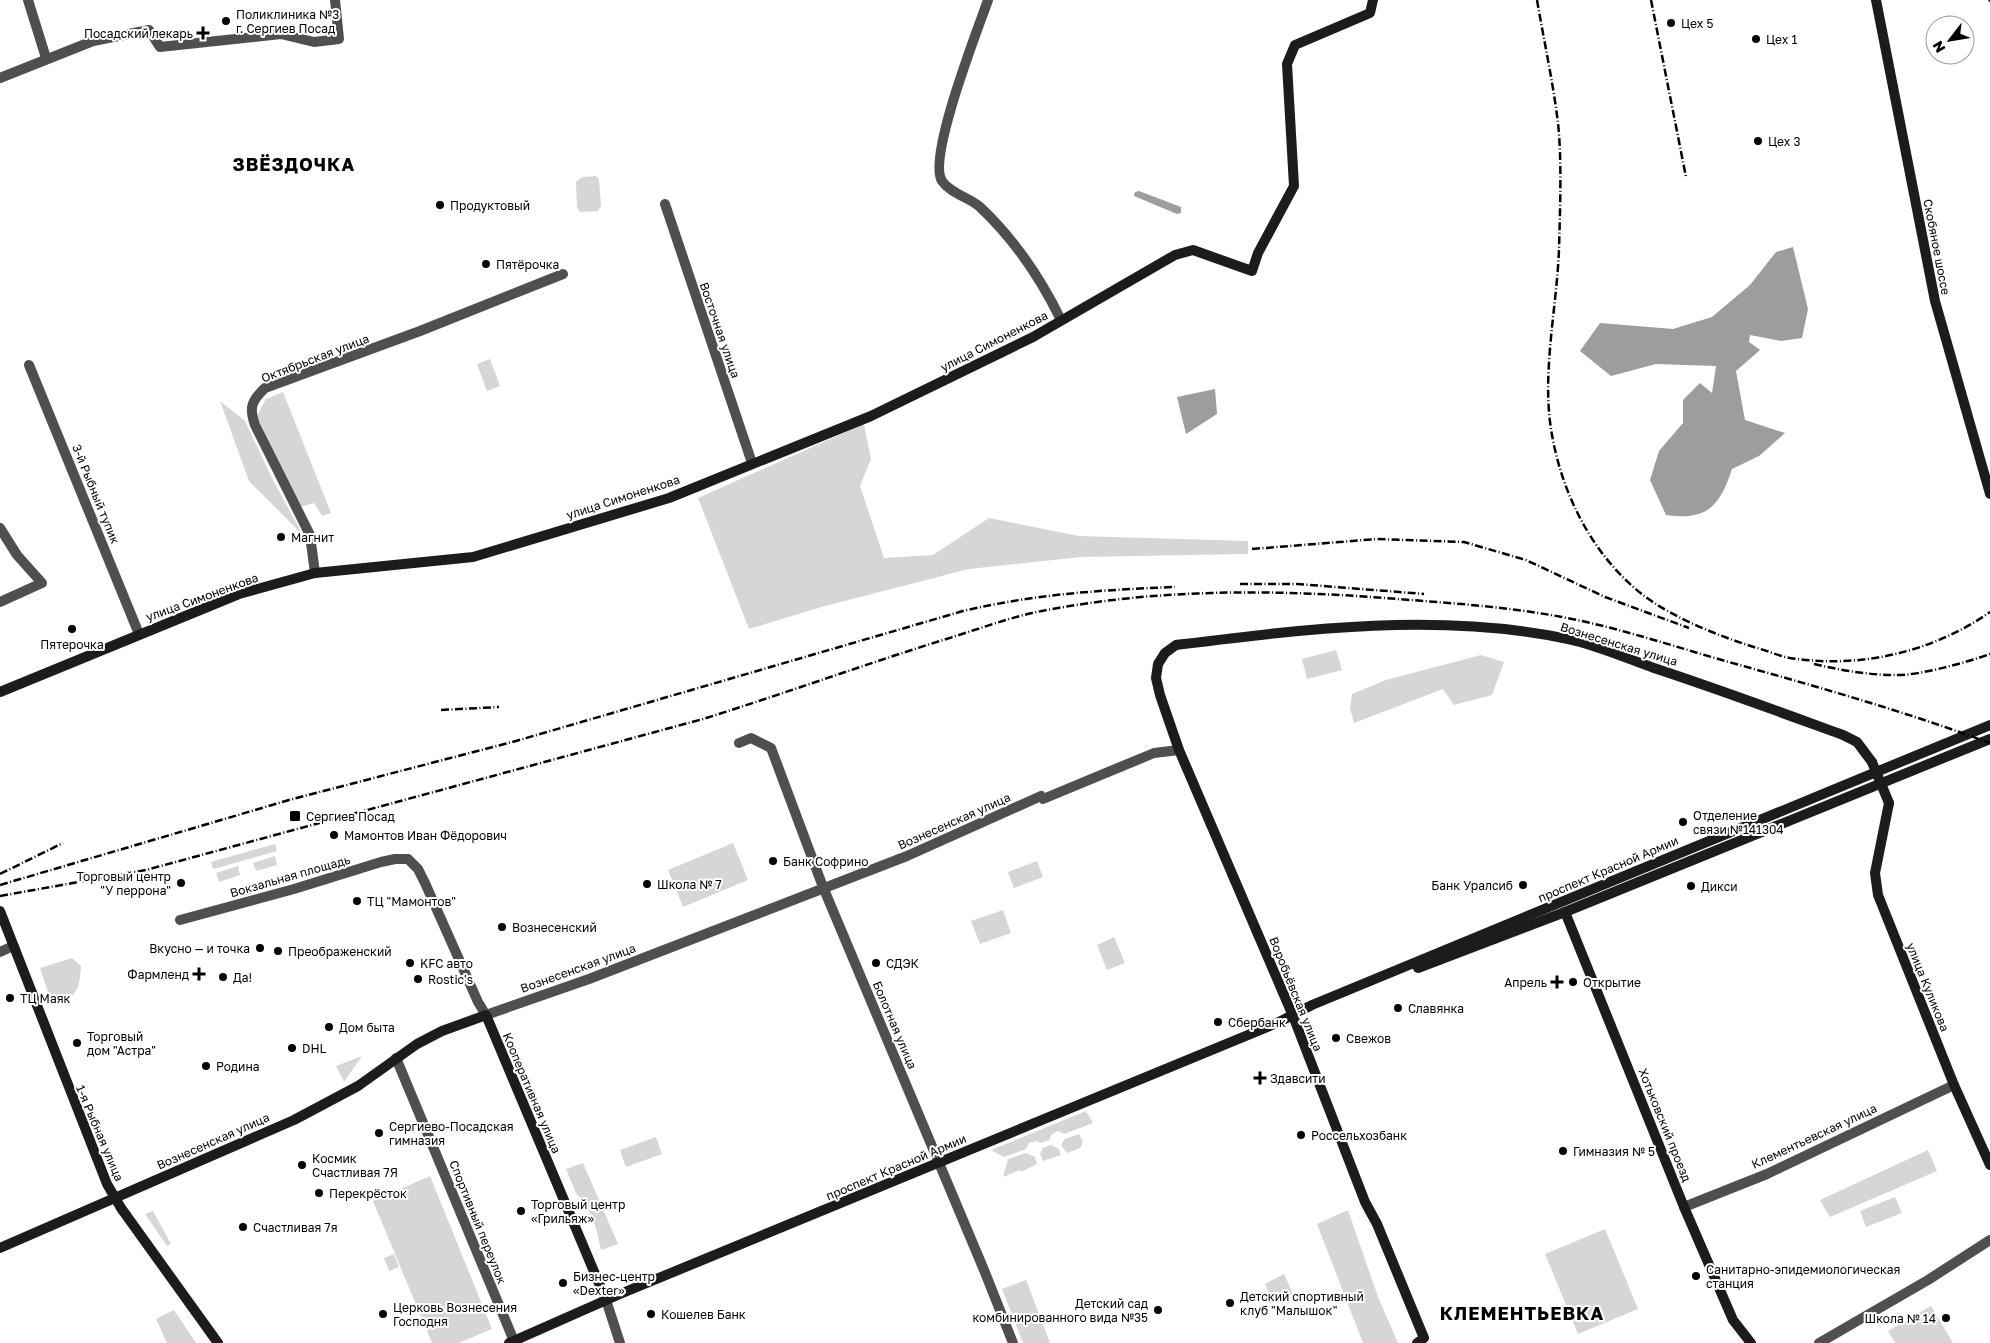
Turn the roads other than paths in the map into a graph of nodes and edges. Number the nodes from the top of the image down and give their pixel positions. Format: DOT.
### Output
graph roads {
  1 [pos="28,0"];
  2 [pos="335,0"];
  3 [pos="988,0"];
  4 [pos="1373,0"];
  5 [pos="1876,0"];
  6 [pos="46,58"];
  7 [pos="0,78"];
  8 [pos="665,204"];
  9 [pos="563,274"];
  10 [pos="1061,320"];
  11 [pos="29,365"];
  12 [pos="752,463"];
  13 [pos="1990,494"];
  14 [pos="0,528"];
  15 [pos="315,574"];
  16 [pos="0,602"];
  17 [pos="139,634"];
  18 [pos="1165,653"];
  19 [pos="0,692"];
  20 [pos="1990,725"];
  21 [pos="1990,740"];
  22 [pos="739,743"];
  23 [pos="1179,750"];
  24 [pos="1887,808"];
  25 [pos="408,859"];
  26 [pos="823,887"];
  27 [pos="0,910"];
  28 [pos="1565,912"];
  29 [pos="180,920"];
  30 [pos="14,946"];
  31 [pos="0,952"];
  32 [pos="486,1015"];
  33 [pos="1293,1016"];
  34 [pos="396,1058"];
  35 [pos="1954,1084"];
  36 [pos="939,1161"];
  37 [pos="1990,1165"];
  38 [pos="115,1198"];
  39 [pos="1684,1207"];
  40 [pos="1990,1240"];
  41 [pos="0,1248"];
  42 [pos="606,1300"];
  43 [pos="1423,1341"];
  44 [pos="512,1342"];
  45 [pos="218,1343"];
  46 [pos="620,1343"];
  47 [pos="1013,1343"];
  48 [pos="1751,1343"];
  49 [pos="1819,1343"];
  1 -- 6 [label="street"];
  2 -- 6 [label="street"];
  3 -- 10 [label="street"];
  4 -- 10 [label="main road, улица Симоненкова"];
  5 -- 13 [label="main road, Скобяное шоссе"];
  6 -- 7 [label="street"];
  8 -- 12 [label="street, Восточная улица"];
  9 -- 15 [label="street, Октябрьская улица"];
  10 -- 12 [label="main road, улица Симоненкова"];
  11 -- 17 [label="street, 3-й Рыбный тупик"];
  12 -- 15 [label="main road, улица Симоненкова"];
  14 -- 16 [label="street"];
  15 -- 17 [label="main road, улица Симоненкова"];
  17 -- 19 [label="main road, улица Симоненкова"];
  18 -- 23 [label="main road, Воробьёвская улица"];
  18 -- 24 [label="main road, Вознесенская улица, bridge"];
  20 -- 33 [label="main road, проспект Красной Армии"];
  21 -- 28 [label="main road, проспект Красной Армии"];
  22 -- 26 [label="street, Болотная улица"];
  23 -- 26 [label="street, Вознесенская улица"];
  23 -- 33 [label="main road, Воробьёвская улица"];
  24 -- 35 [label="main road, улица Куликова"];
  25 -- 29 [label="street, Вокзальная площадь"];
  25 -- 32 [label="street, Кооперативная улица"];
  26 -- 32 [label="street, Вознесенская улица"];
  26 -- 36 [label="street, Болотная улица"];
  27 -- 30 [label="main road, 1-я Рыбная улица"];
  28 -- 33 [label="main road, проспект Красной Армии"];
  28 -- 39 [label="main road, Хотьковский проезд"];
  30 -- 31 [label="street"];
  30 -- 38 [label="main road, 1-я Рыбная улица"];
  32 -- 34 [label="main road, Вознесенская улица"];
  32 -- 42 [label="main road, Кооперативная улица"];
  33 -- 36 [label="main road, проспект Красной Армии"];
  33 -- 43 [label="main road, Воробьёвская улица"];
  34 -- 38 [label="main road, Вознесенская улица"];
  34 -- 44 [label="street, Спортивный переулок"];
  35 -- 37 [label="main road, улица Куликова"];
  35 -- 39 [label="street, Клементьевская улица"];
  36 -- 42 [label="main road, проспект Красной Армии"];
  36 -- 47 [label="street, Болотная улица"];
  38 -- 41 [label="main road, Вознесенская улица"];
  38 -- 45 [label="main road, 1-я Рыбная улица"];
  39 -- 48 [label="main road, Хотьковский проезд"];
  40 -- 49 [label="street"];
  42 -- 44 [label="main road, проспект Красной Армии"];
  42 -- 46 [label="street, Кооперативная улица"];
}
